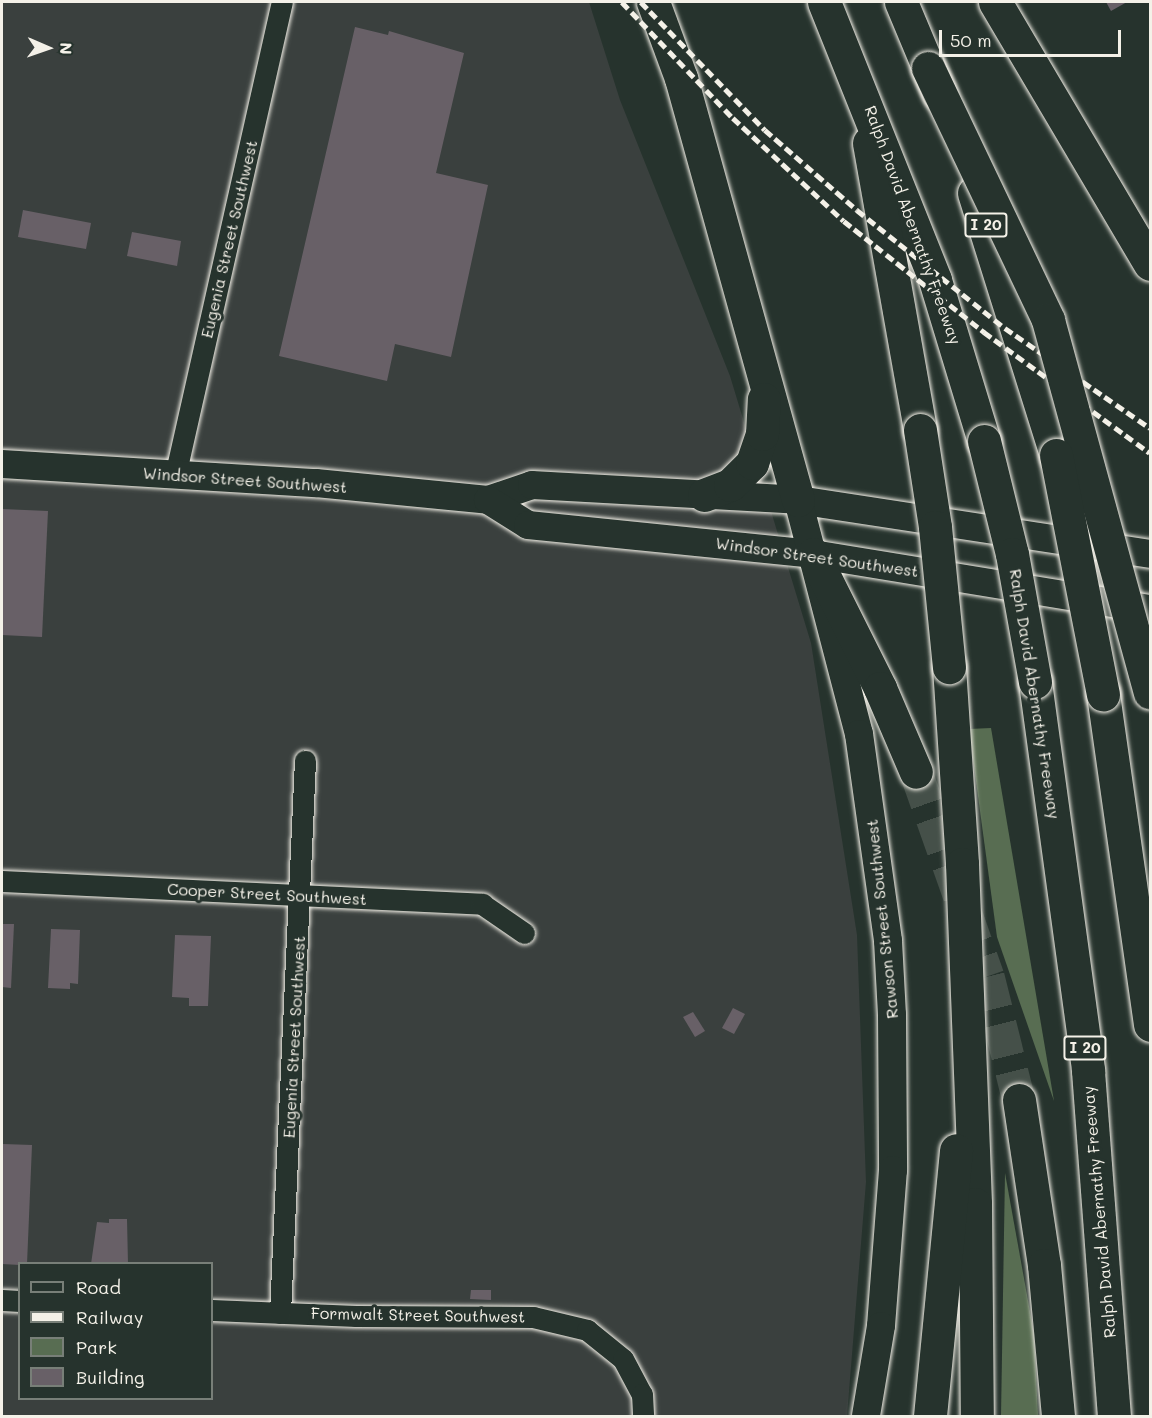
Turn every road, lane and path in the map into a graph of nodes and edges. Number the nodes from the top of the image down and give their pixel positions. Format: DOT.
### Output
graph roads {
  1 [pos="282,2"];
  2 [pos="653,2"];
  3 [pos="824,2"];
  4 [pos="901,2"];
  5 [pos="995,2"];
  6 [pos="928,68"];
  7 [pos="859,80"];
  8 [pos="1150,264"];
  9 [pos="761,367"];
  10 [pos="2,464"];
  11 [pos="175,476"];
  12 [pos="704,495"];
  13 [pos="488,500"];
  14 [pos="798,500"];
  15 [pos="813,554"];
  16 [pos="1150,554"];
  17 [pos="1150,609"];
  18 [pos="1150,692"];
  19 [pos="305,761"];
  20 [pos="916,772"];
  21 [pos="2,881"];
  22 [pos="301,896"];
  23 [pos="524,933"];
  24 [pos="1150,1019"];
  25 [pos="1150,1025"];
  26 [pos="967,1038"];
  27 [pos="1020,1100"];
  28 [pos="2,1300"];
  29 [pos="18,1300"];
  30 [pos="213,1310"];
  31 [pos="280,1313"];
  32 [pos="643,1416"];
  33 [pos="866,1416"];
  34 [pos="930,1416"];
  35 [pos="977,1416"];
  36 [pos="1058,1416"];
  37 [pos="1114,1416"];
  1 -- 11 [label="street, Eugenia Street Southwest"];
  2 -- 9 [label="highway"];
  3 -- 7 [label="highway, Ralph David Abernathy Freeway / I 20"];
  4 -- 6 [label="highway, I 20"];
  5 -- 8 [label="highway"];
  6 -- 18 [label="highway, bridge"];
  6 -- 24 [label="highway, I 20, bridge"];
  7 -- 26 [label="highway, bridge"];
  7 -- 37 [label="highway, Ralph David Abernathy Freeway / I 20, bridge"];
  9 -- 12 [label="highway"];
  9 -- 14 [label="highway"];
  10 -- 11 [label="street, Windsor Street Southwest"];
  11 -- 13 [label="street, Windsor Street Southwest"];
  12 -- 13 [label="street, Windsor Street Southwest"];
  12 -- 14 [label="street, Windsor Street Southwest"];
  13 -- 15 [label="street, Windsor Street Southwest"];
  14 -- 15 [label="street, Rawson Street Southwest"];
  14 -- 16 [label="street, Windsor Street Southwest"];
  15 -- 17 [label="street, Windsor Street Southwest"];
  15 -- 20 [label="highway"];
  15 -- 33 [label="street, Rawson Street Southwest"];
  19 -- 22 [label="street, Eugenia Street Southwest"];
  21 -- 22 [label="street, Cooper Street Southwest"];
  22 -- 23 [label="street, Cooper Street Southwest"];
  22 -- 31 [label="street, Eugenia Street Southwest"];
  24 -- 25 [label="highway, I 20"];
  26 -- 34 [label="highway"];
  26 -- 35 [label="highway"];
  27 -- 36 [label="highway"];
  28 -- 29 [label="street"];
  30 -- 31 [label="street, Formwalt Street Southwest"];
  31 -- 32 [label="street, Formwalt Street Southwest"];
}
